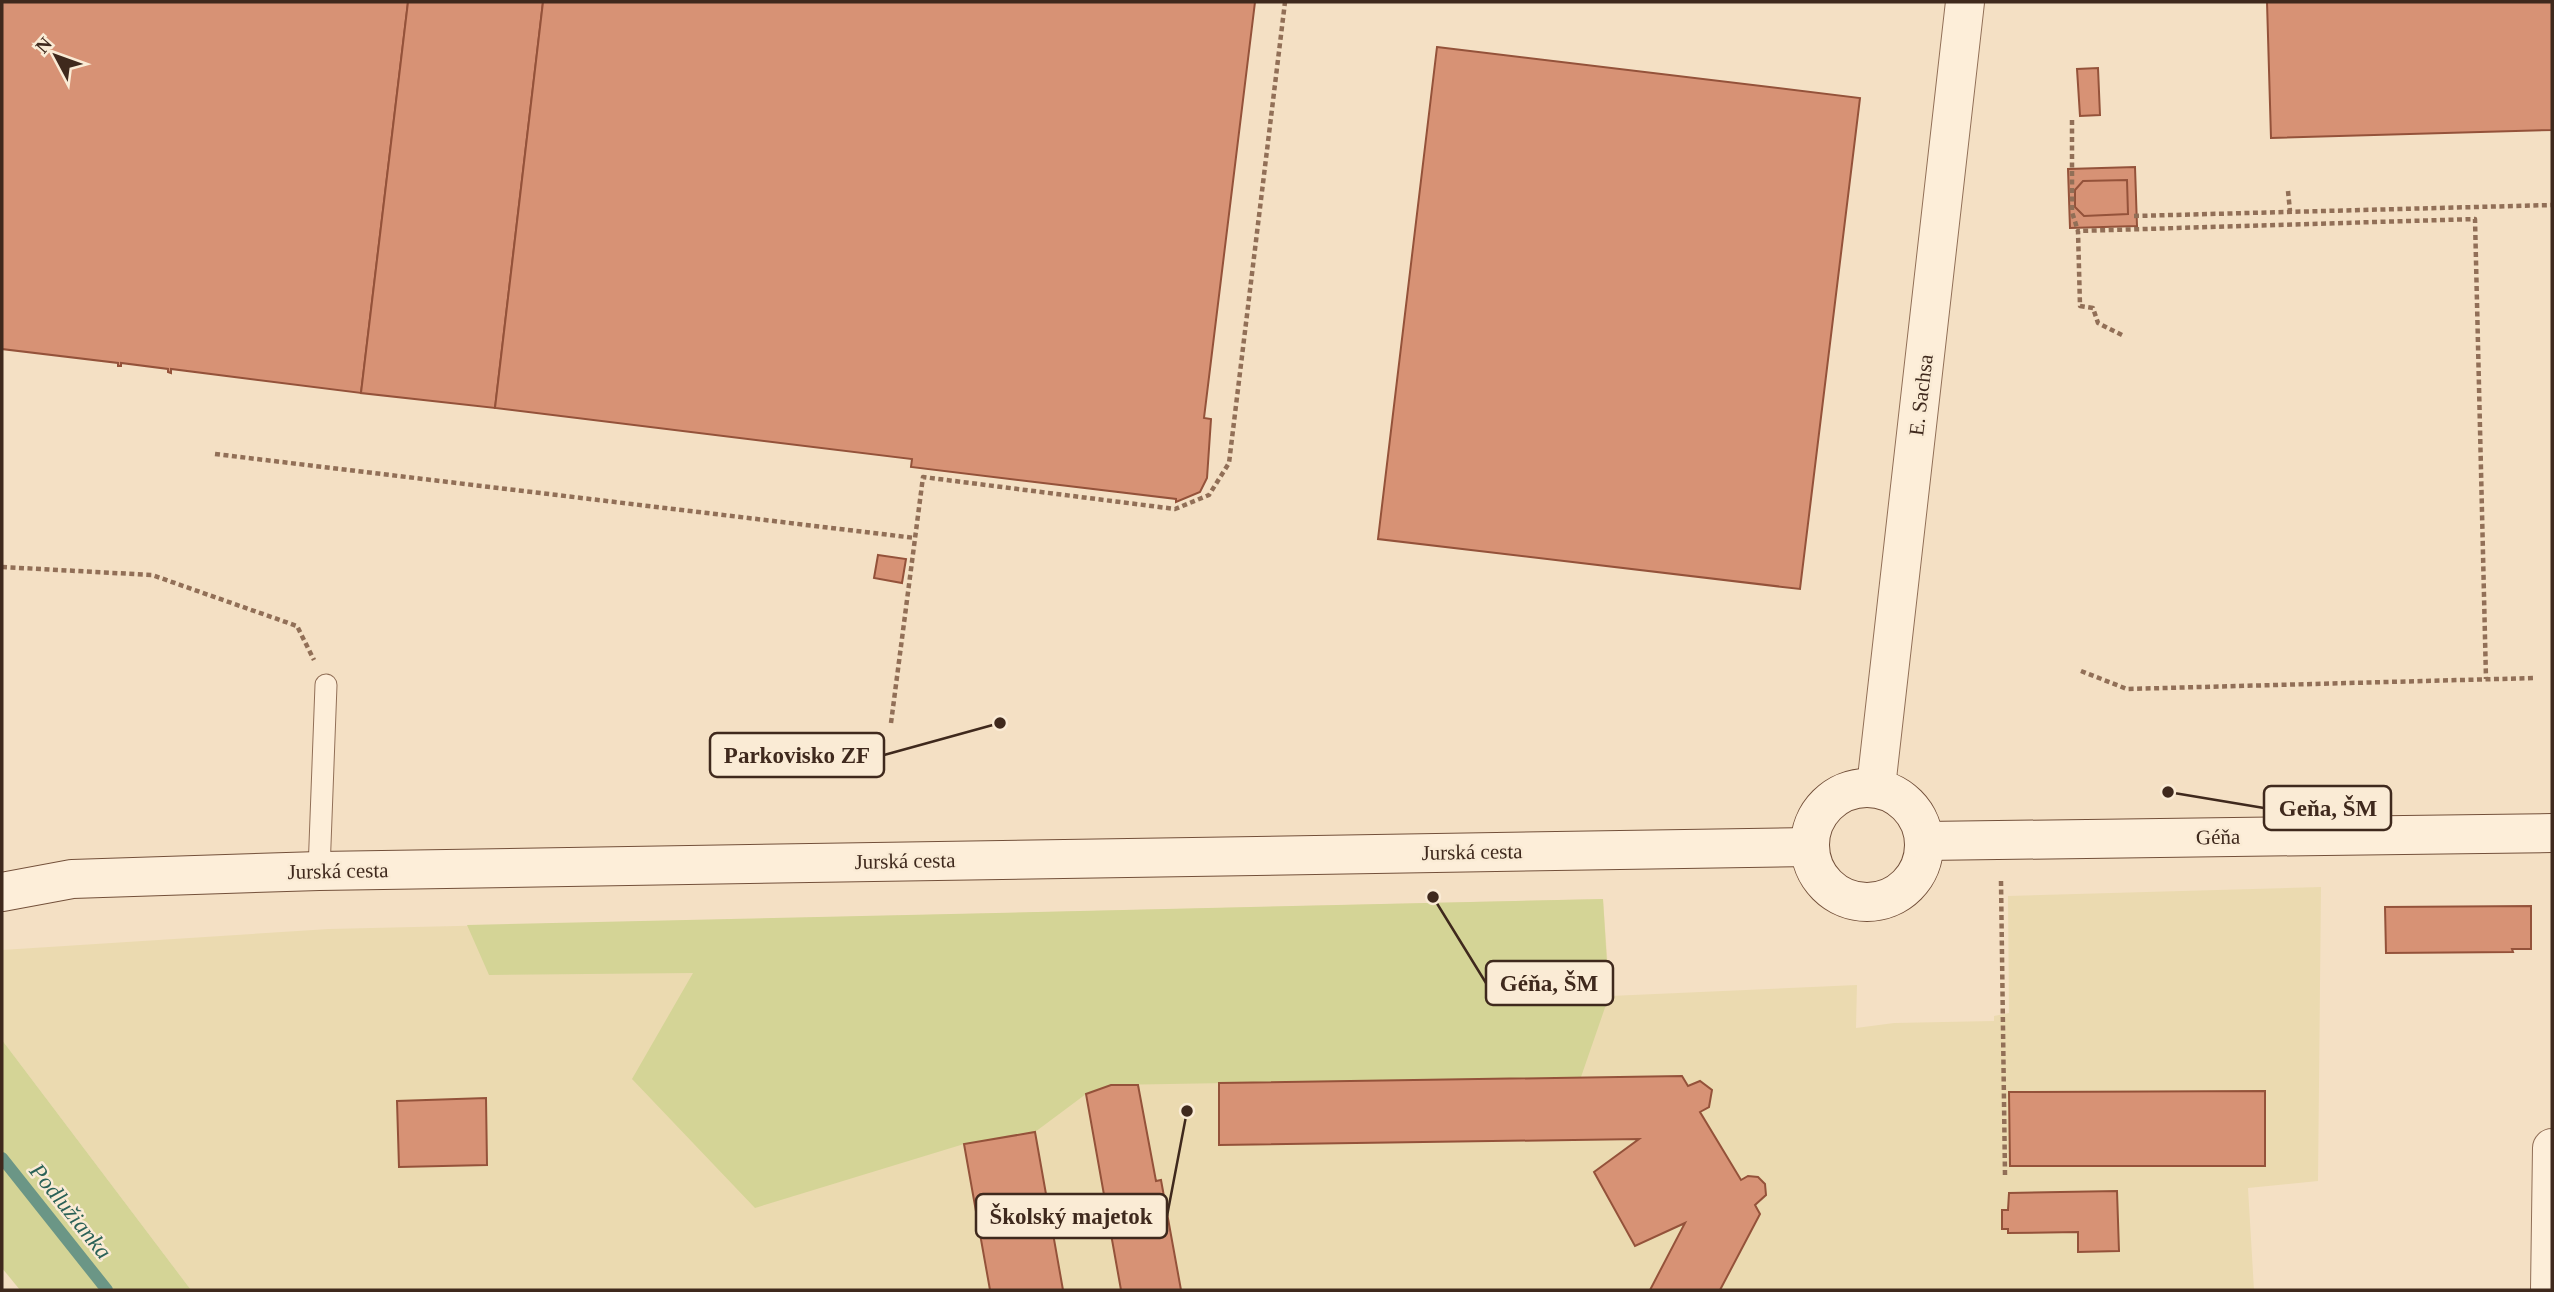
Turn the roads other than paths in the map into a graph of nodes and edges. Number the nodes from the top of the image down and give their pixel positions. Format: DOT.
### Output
graph roads {
  1 [pos="1965,2"];
  2 [pos="326,685"];
  3 [pos="1877,787"];
  4 [pos="2552,833"];
  5 [pos="1925,841"];
  6 [pos="1810,847"];
  7 [pos="319,871"];
  8 [pos="2,892"];
  9 [pos="2552,1148"];
  10 [pos="2550,1290"];
  1 -- 3 [label="street, E. Sachsa"];
  2 -- 7 [label="lane"];
  3 -- 5 [label="street"];
  3 -- 6 [label="street"];
  4 -- 5 [label="street, Géňa"];
  5 -- 6 [label="street"];
  6 -- 7 [label="street, Jurská cesta"];
  7 -- 8 [label="street, Jurská cesta"];
  9 -- 10 [label="street"];
}
